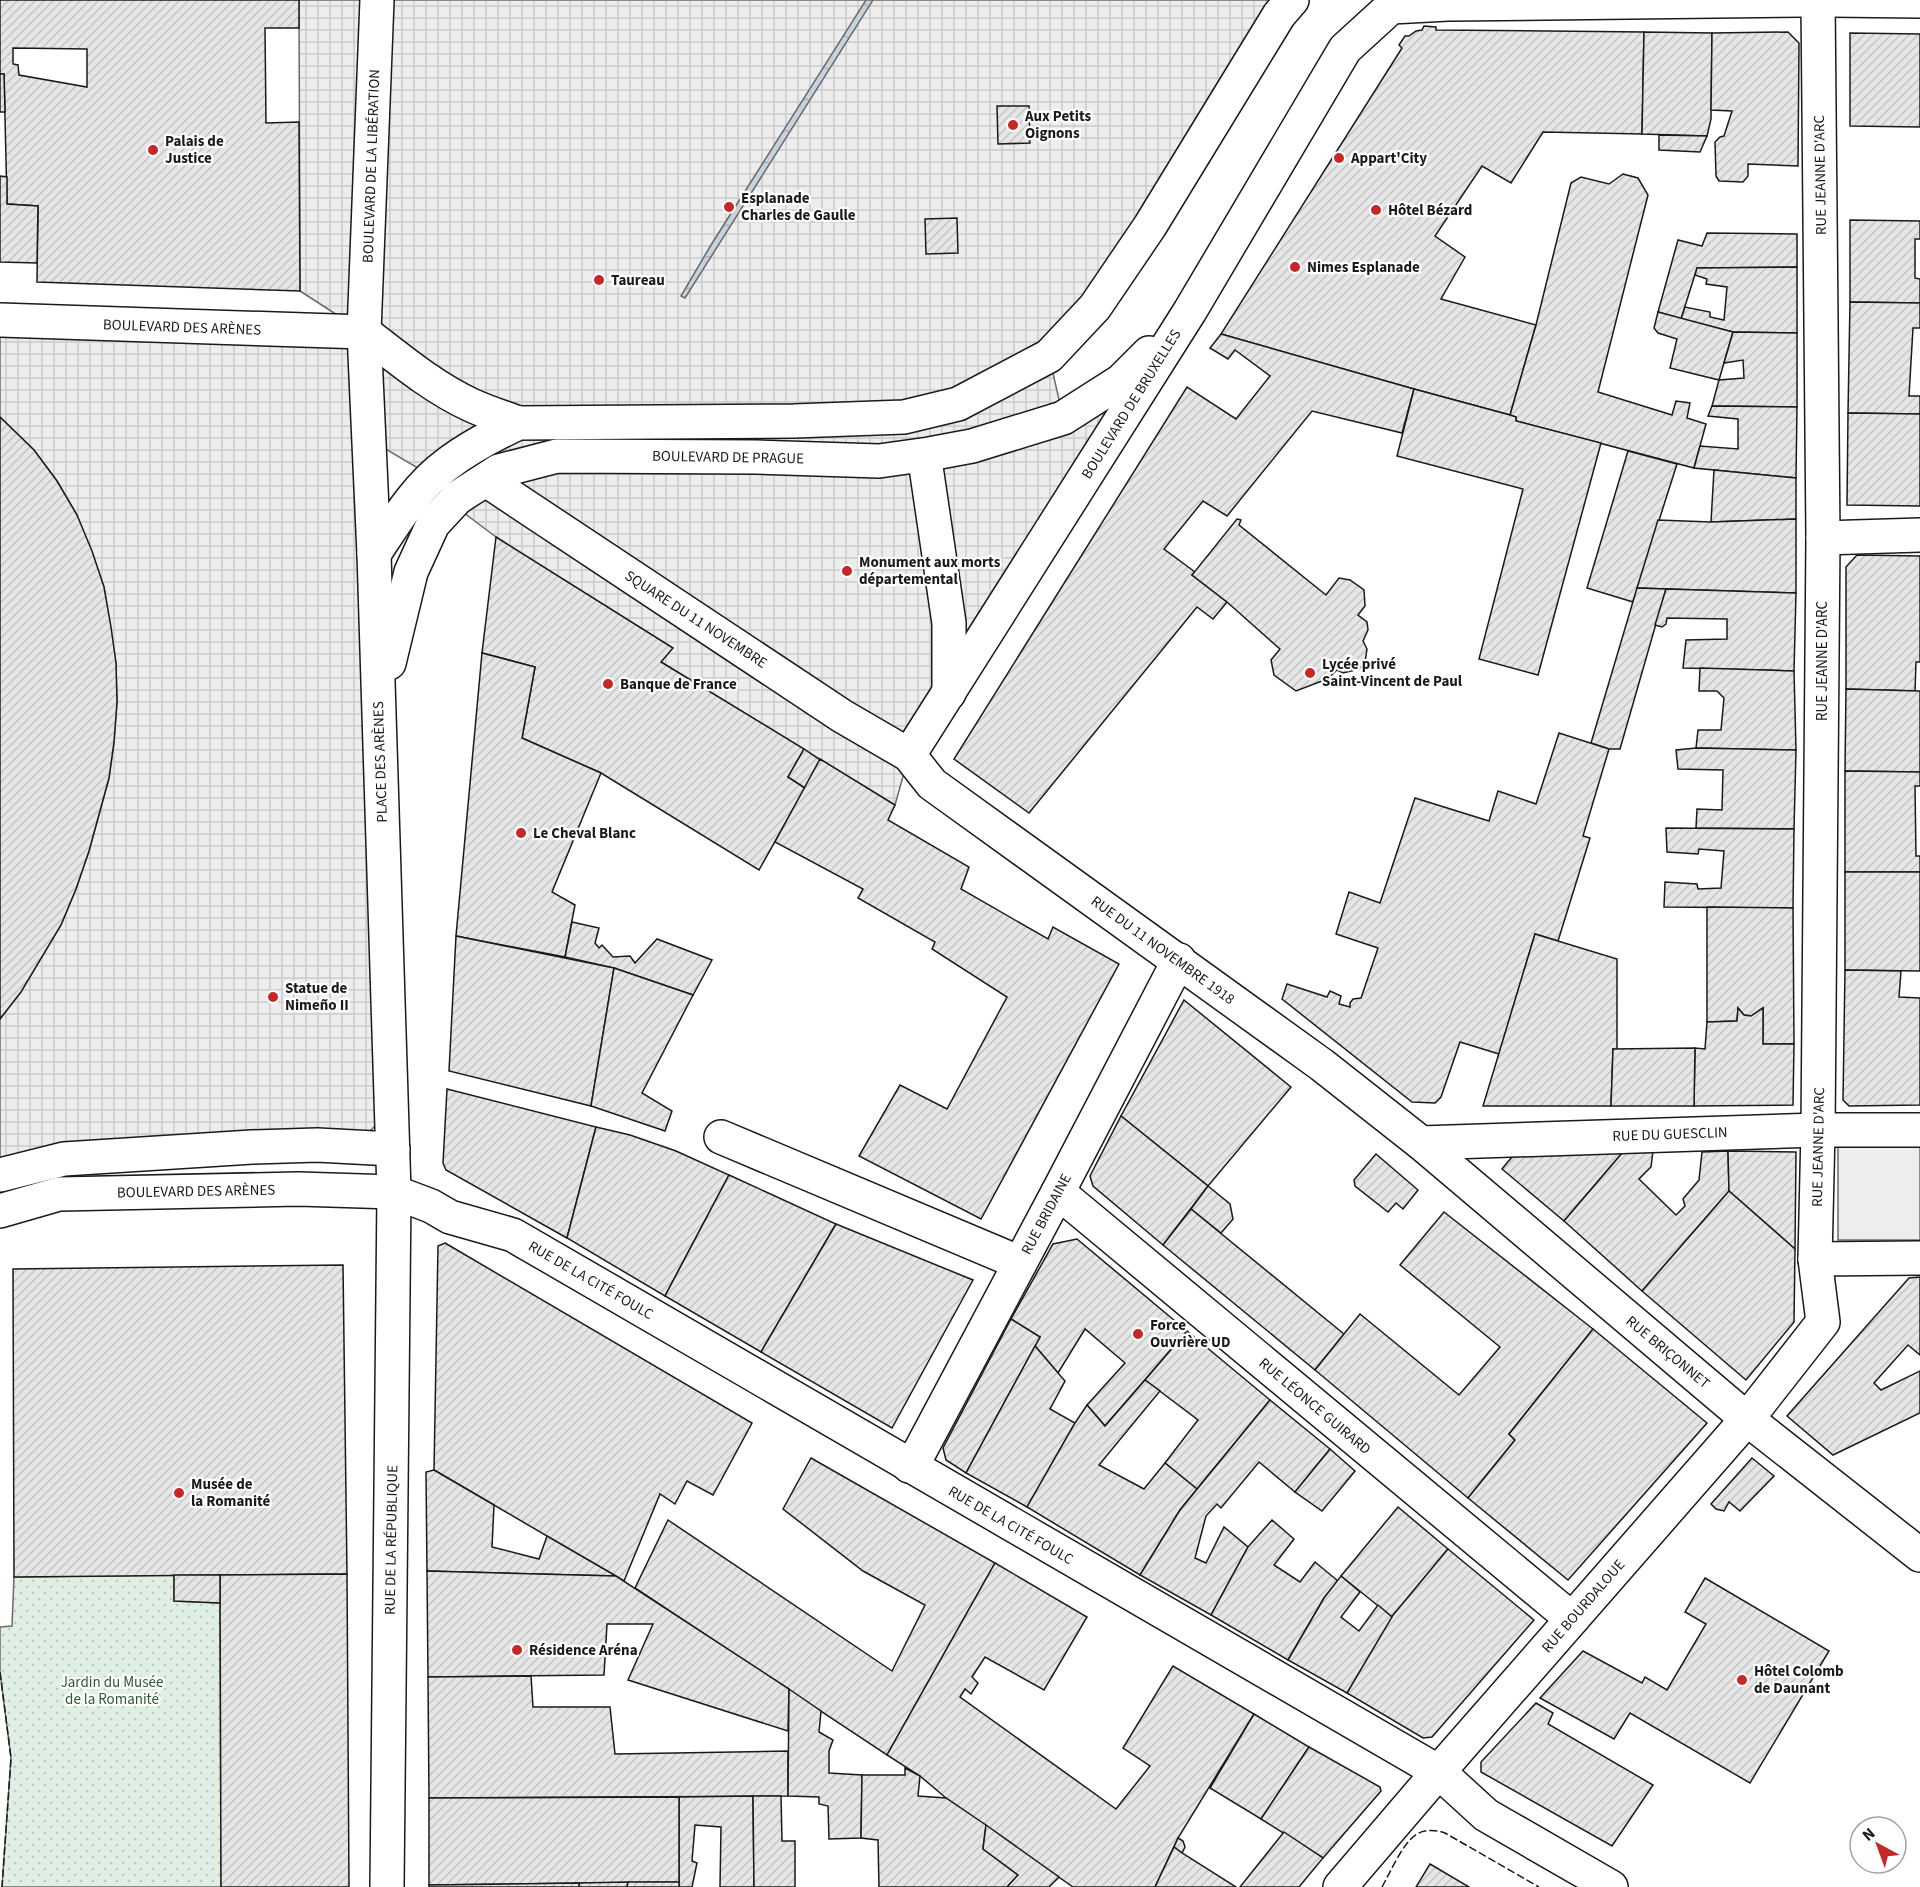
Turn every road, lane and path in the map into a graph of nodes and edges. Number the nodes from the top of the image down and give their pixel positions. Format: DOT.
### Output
graph roads {
  1 [pos="377,0"];
  2 [pos="1292,0"];
  3 [pos="1729,0"];
  4 [pos="1806,0"];
  5 [pos="1818,0"];
  6 [pos="1830,0"];
  7 [pos="1920,1"];
  8 [pos="1190,311"];
  9 [pos="0,320"];
  10 [pos="364,332"];
  11 [pos="518,423"];
  12 [pos="926,467"];
  13 [pos="486,480"];
  14 [pos="1920,536"];
  15 [pos="1823,538"];
  16 [pos="374,554"];
  17 [pos="949,693"];
  18 [pos="379,706"];
  19 [pos="909,755"];
  20 [pos="1179,960"];
  21 [pos="1818,1130"];
  22 [pos="1920,1130"];
  23 [pos="721,1137"];
  24 [pos="1421,1143"];
  25 [pos="393,1149"];
  26 [pos="0,1175"];
  27 [pos="394,1192"];
  28 [pos="1058,1192"];
  29 [pos="0,1211"];
  30 [pos="1920,1258"];
  31 [pos="1815,1259"];
  32 [pos="1020,1263"];
  33 [pos="1823,1322"];
  34 [pos="1747,1419"];
  35 [pos="909,1466"];
  36 [pos="1920,1556"];
  37 [pos="1572,1619"];
  38 [pos="1439,1772"];
  39 [pos="387,1887"];
  40 [pos="1340,1887"];
  41 [pos="1611,1887"];
  1 -- 10 [label="street, BOULEVARD DE LA LIBÉRATION"];
  2 -- 11 [label="street"];
  3 -- 4 [label="street, BOULEVARD DE BRUXELLES"];
  3 -- 8 [label="street, BOULEVARD DE BRUXELLES"];
  5 -- 15 [label="street, RUE JEANNE D'ARC"];
  6 -- 7 [label="street"];
  8 -- 13 [label="street, BOULEVARD DE PRAGUE"];
  8 -- 17 [label="street, BOULEVARD DE BRUXELLES"];
  9 -- 10 [label="street, BOULEVARD DES ARÈNES"];
  10 -- 11 [label="street"];
  10 -- 16 [label="street, PLACE DES ARÈNES"];
  11 -- 16 [label="street"];
  12 -- 17 [label="street"];
  13 -- 18 [label="street, BOULEVARD DE PRAGUE"];
  13 -- 19 [label="street, SQUARE DU 11 NOVEMBRE"];
  14 -- 15 [label="street"];
  15 -- 21 [label="street, RUE JEANNE D'ARC"];
  16 -- 18 [label="street, PLACE DES ARÈNES"];
  17 -- 19 [label="street, BOULEVARD DE BRUXELLES"];
  18 -- 25 [label="street, PLACE DES ARÈNES"];
  19 -- 20 [label="street, RUE DU 11 NOVEMBRE 1918"];
  20 -- 24 [label="street, RUE DU 11 NOVEMBRE 1918"];
  20 -- 28 [label="street, RUE BRIDAINE"];
  21 -- 22 [label="street, RUE DU GUESCLIN"];
  21 -- 24 [label="street, RUE DU GUESCLIN"];
  21 -- 31 [label="street, RUE JEANNE D'ARC"];
  23 -- 32 [label="street"];
  24 -- 34 [label="street, RUE BRIÇONNET"];
  25 -- 26 [label="street"];
  25 -- 27 [label="street, PLACE DES ARÈNES"];
  27 -- 29 [label="street, BOULEVARD DES ARÈNES"];
  27 -- 35 [label="street, RUE DE LA CITÉ FOULC"];
  27 -- 39 [label="street, RUE DE LA RÉPUBLIQUE"];
  28 -- 32 [label="street, RUE BRIDAINE"];
  28 -- 37 [label="street, RUE LÉONCE GUIRARD"];
  30 -- 31 [label="street"];
  31 -- 33 [label="street, RUE JEANNE D'ARC"];
  32 -- 35 [label="street, RUE BRIDAINE"];
  33 -- 34 [label="street, RUE BOURDALOUE"];
  34 -- 36 [label="street, RUE BRIÇONNET"];
  34 -- 37 [label="street, RUE BOURDALOUE"];
  35 -- 38 [label="street, RUE DE LA CITÉ FOULC"];
  37 -- 38 [label="street, RUE BOURDALOUE"];
  38 -- 40 [label="street, RUE BOURDALOUE"];
  38 -- 41 [label="street, RUE DE LA CITÉ FOULC"];
}
